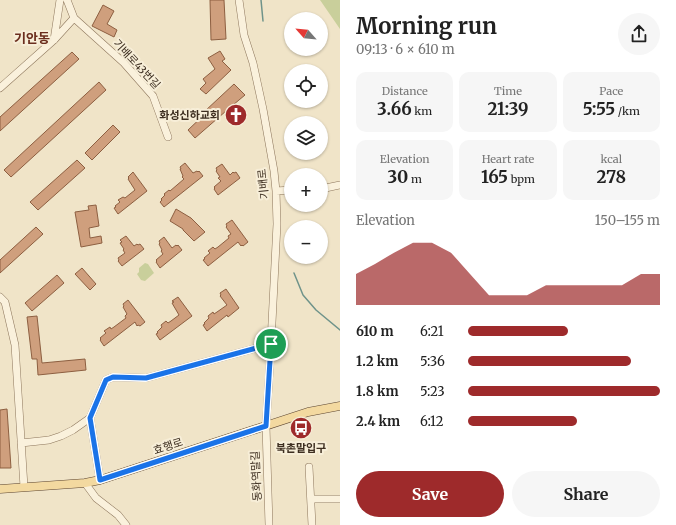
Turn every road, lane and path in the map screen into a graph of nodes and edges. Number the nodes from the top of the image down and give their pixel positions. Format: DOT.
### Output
graph roads {
  1 [pos="60,0"];
  2 [pos="67,0"];
  3 [pos="239,0"];
  4 [pos="74,18"];
  5 [pos="54,40"];
  6 [pos="0,88"];
  7 [pos="168,137"];
  8 [pos="340,185"];
  9 [pos="328,188"];
  10 [pos="284,190"];
  11 [pos="276,191"];
  12 [pos="0,297"];
  13 [pos="271,344"];
  14 [pos="340,406"];
  15 [pos="90,418"];
  16 [pos="266,426"];
  17 [pos="21,443"];
  18 [pos="309,467"];
  19 [pos="100,480"];
  20 [pos="85,483"];
  21 [pos="24,487"];
  22 [pos="0,489"];
  23 [pos="311,499"];
  24 [pos="340,499"];
  25 [pos="126,525"];
  26 [pos="269,525"];
  27 [pos="312,525"];
  1 -- 5 [label="street"];
  2 -- 4 [label="street"];
  3 -- 11 [label="street, 기배로"];
  4 -- 5 [label="street"];
  4 -- 7 [label="street, 기배로43번길"];
  5 -- 6 [label="street"];
  8 -- 9 [label="street"];
  10 -- 11 [label="street"];
  11 -- 13 [label="street, 기배로"];
  12 -- 17 [label="street"];
  13 -- 15 [label="street"];
  13 -- 16 [label="street, 기배로"];
  14 -- 16 [label="main road, 효행로"];
  15 -- 17 [label="street"];
  15 -- 19 [label="street"];
  16 -- 19 [label="main road, 효행로"];
  16 -- 26 [label="street, 동화역말길"];
  17 -- 21 [label="street"];
  18 -- 23 [label="street"];
  19 -- 20 [label="main road, 효행로"];
  20 -- 21 [label="main road, 효행로"];
  20 -- 25 [label="street"];
  21 -- 22 [label="main road, 효행로"];
  23 -- 24 [label="street"];
  23 -- 27 [label="street"];
}
